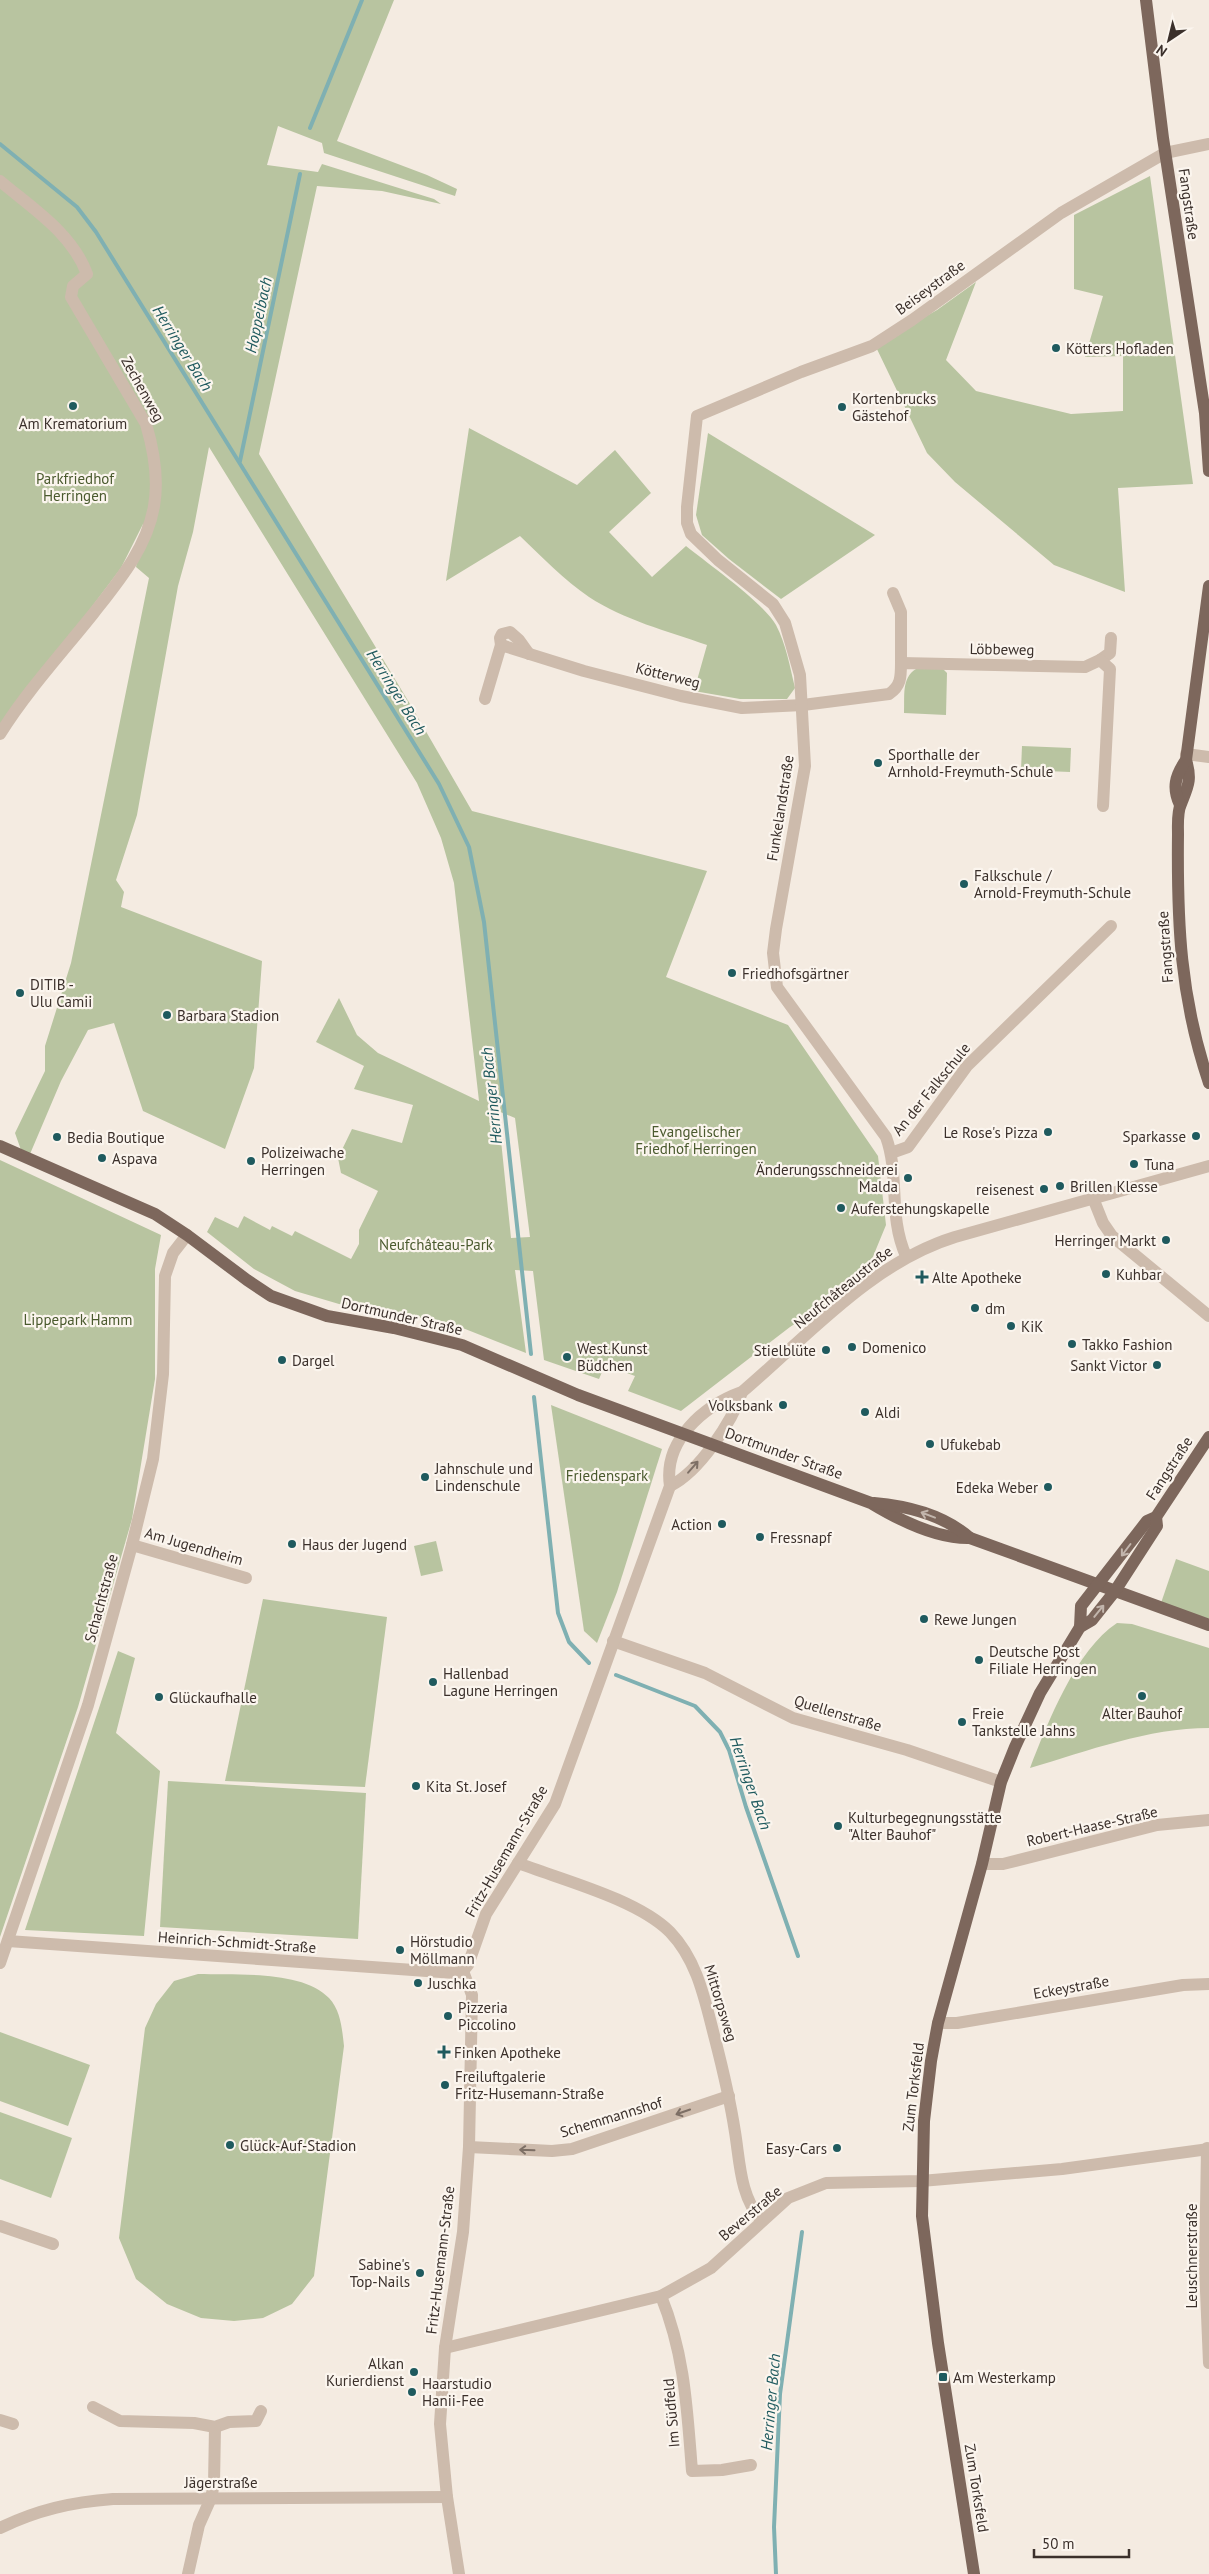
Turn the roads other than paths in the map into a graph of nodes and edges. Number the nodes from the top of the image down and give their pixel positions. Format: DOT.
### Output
graph roads {
  1 [pos="1146,0"];
  2 [pos="1209,144"];
  3 [pos="1165,153"];
  4 [pos="0,181"];
  5 [pos="697,416"];
  6 [pos="1209,471"];
  7 [pos="1209,586"];
  8 [pos="893,593"];
  9 [pos="1111,638"];
  10 [pos="1100,660"];
  11 [pos="901,663"];
  12 [pos="485,699"];
  13 [pos="803,705"];
  14 [pos="0,734"];
  15 [pos="1186,757"];
  16 [pos="1209,757"];
  17 [pos="1103,806"];
  18 [pos="1111,926"];
  19 [pos="1204,1052"];
  20 [pos="1209,1083"];
  21 [pos="0,1146"];
  22 [pos="891,1153"];
  23 [pos="1209,1166"];
  24 [pos="1093,1198"];
  25 [pos="187,1234"];
  26 [pos="906,1256"];
  27 [pos="1209,1316"];
  28 [pos="742,1392"];
  29 [pos="684,1433"];
  30 [pos="1209,1437"];
  31 [pos="712,1444"];
  32 [pos="670,1486"];
  33 [pos="1156,1517"];
  34 [pos="132,1545"];
  35 [pos="246,1578"];
  36 [pos="1096,1584"];
  37 [pos="1115,1591"];
  38 [pos="1209,1625"];
  39 [pos="1080,1628"];
  40 [pos="614,1640"];
  41 [pos="1002,1782"];
  42 [pos="1209,1820"];
  43 [pos="518,1864"];
  44 [pos="982,1864"];
  45 [pos="8,1941"];
  46 [pos="0,1963"];
  47 [pos="463,1971"];
  48 [pos="1209,1984"];
  49 [pos="938,2023"];
  50 [pos="729,2096"];
  51 [pos="469,2147"];
  52 [pos="1208,2149"];
  53 [pos="921,2181"];
  54 [pos="762,2221"];
  55 [pos="0,2226"];
  56 [pos="53,2244"];
  57 [pos="661,2296"];
  58 [pos="445,2348"];
  59 [pos="1209,2363"];
  60 [pos="93,2406"];
  61 [pos="261,2412"];
  62 [pos="0,2420"];
  63 [pos="13,2424"];
  64 [pos="215,2427"];
  65 [pos="751,2465"];
  66 [pos="211,2498"];
  67 [pos="447,2498"];
  68 [pos="0,2528"];
  69 [pos="188,2574"];
  70 [pos="459,2574"];
  71 [pos="974,2574"];
  1 -- 3 [label="main road, Fangstraße"];
  2 -- 3 [label="street, Beiseystraße"];
  3 -- 5 [label="street, Beiseystraße"];
  3 -- 6 [label="main road, Fangstraße"];
  4 -- 14 [label="street, Zechenweg"];
  5 -- 13 [label="street, Funkelandstraße"];
  7 -- 15 [label="main road, Fangstraße"];
  8 -- 11 [label="street"];
  9 -- 10 [label="street"];
  10 -- 11 [label="street, Löbbeweg"];
  10 -- 17 [label="street"];
  11 -- 13 [label="street"];
  12 -- 13 [label="street, Kötterweg"];
  13 -- 22 [label="street, Funkelandstraße"];
  15 -- 16 [label="street"];
  15 -- 19 [label="main road, Fangstraße"];
  18 -- 22 [label="street, An der Falkschule"];
  19 -- 20 [label="main road, Fangstraße"];
  21 -- 25 [label="main road, Dortmunder Straße"];
  22 -- 26 [label="street, An der Falkschule"];
  23 -- 24 [label="street, Neufchâteaustraße"];
  24 -- 26 [label="street, Neufchâteaustraße"];
  24 -- 27 [label="street"];
  25 -- 29 [label="main road, Dortmunder Straße"];
  25 -- 34 [label="street, Schachtstraße"];
  26 -- 28 [label="street, Neufchâteaustraße"];
  28 -- 29 [label="street, Neufchâteaustraße"];
  28 -- 31 [label="street, Neufchâteaustraße"];
  29 -- 31 [label="main road, Dortmunder Straße"];
  29 -- 32 [label="street, Fritz-Husemann-Straße"];
  30 -- 33 [label="main road, Fangstraße"];
  32 -- 31 [label="street, one-way"];
  31 -- 36 [label="main road, Dortmunder Straße"];
  32 -- 40 [label="street, Fritz-Husemann-Straße"];
  33 -- 36 [label="main road, Fangstraße, one-way"];
  33 -- 37 [label="main road, Fangstraße"];
  34 -- 35 [label="street, Am Jugendheim"];
  34 -- 45 [label="street, Schachtstraße"];
  36 -- 37 [label="main road, Dortmunder Straße"];
  36 -- 39 [label="main road, Zum Torksfeld"];
  37 -- 38 [label="main road, Dortmunder Straße"];
  39 -- 37 [label="main road, Zum Torksfeld, one-way"];
  39 -- 41 [label="main road, Zum Torksfeld"];
  40 -- 41 [label="street, Quellenstraße"];
  40 -- 43 [label="street, Fritz-Husemann-Straße"];
  41 -- 44 [label="main road, Zum Torksfeld"];
  42 -- 44 [label="street, Robert-Haase-Straße"];
  43 -- 47 [label="street, Fritz-Husemann-Straße"];
  43 -- 50 [label="street, Mittorpsweg"];
  44 -- 49 [label="main road, Zum Torksfeld"];
  45 -- 46 [label="street, Schachtstraße"];
  45 -- 47 [label="street, Heinrich-Schmidt-Straße"];
  47 -- 51 [label="street, Fritz-Husemann-Straße"];
  48 -- 49 [label="street, Eckeystraße"];
  49 -- 53 [label="main road, Zum Torksfeld"];
  50 -- 51 [label="street, Schemmannshof, one-way"];
  50 -- 54 [label="street, Mittorpsweg"];
  51 -- 58 [label="street, Fritz-Husemann-Straße"];
  52 -- 53 [label="street, Beverstraße"];
  52 -- 59 [label="street, Leuschnerstraße"];
  53 -- 54 [label="street, Beverstraße"];
  53 -- 71 [label="main road, Zum Torksfeld"];
  54 -- 57 [label="street, Beverstraße"];
  55 -- 56 [label="street"];
  57 -- 58 [label="street, Beverstraße"];
  57 -- 65 [label="street, Im Südfeld"];
  58 -- 67 [label="street, Fritz-Husemann-Straße"];
  60 -- 64 [label="street"];
  61 -- 64 [label="street"];
  62 -- 63 [label="street"];
  64 -- 66 [label="street"];
  66 -- 67 [label="street, Jägerstraße"];
  66 -- 68 [label="street, Jägerstraße"];
  66 -- 69 [label="street"];
  67 -- 70 [label="street, Fritz-Husemann-Straße"];
}
